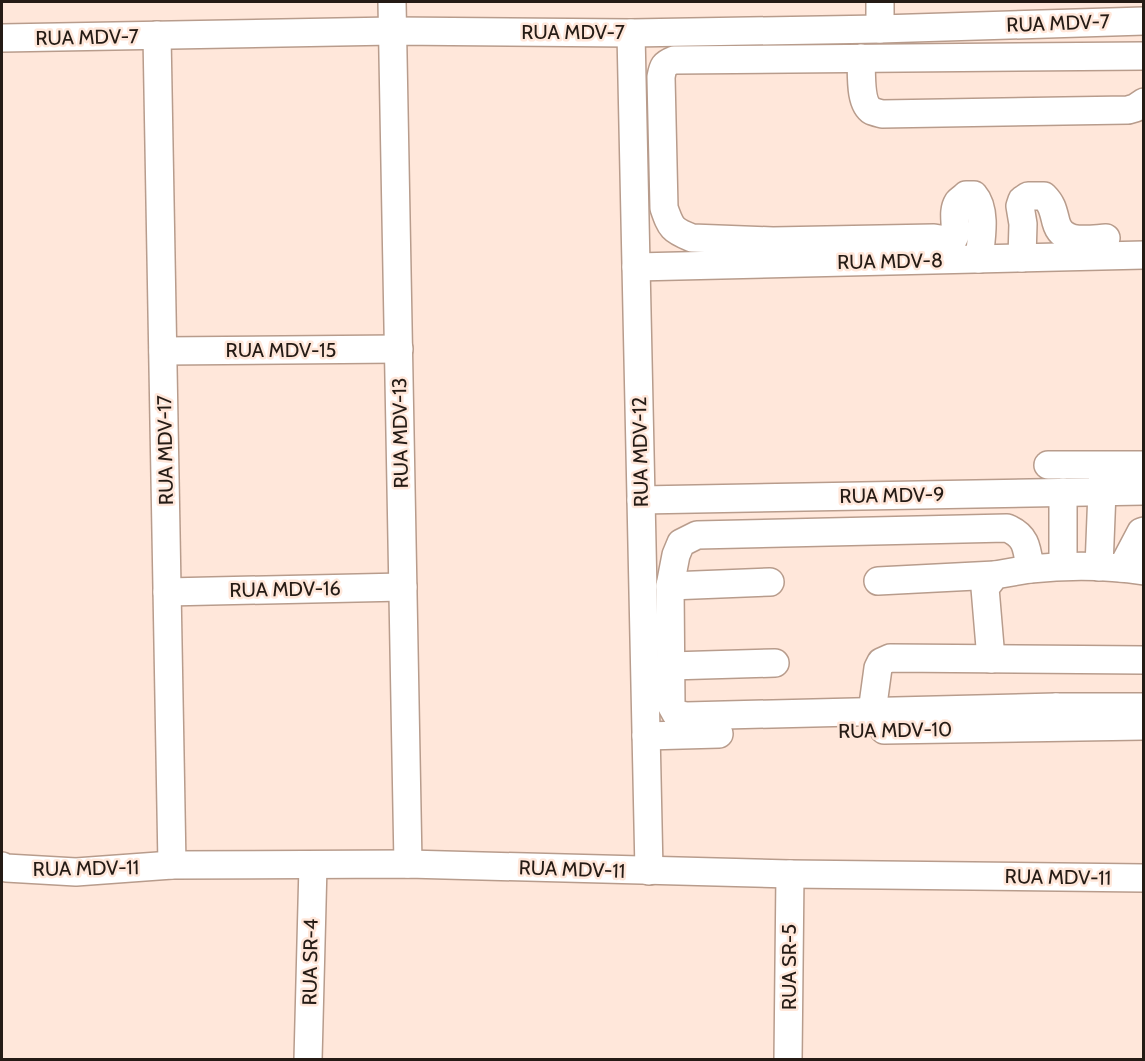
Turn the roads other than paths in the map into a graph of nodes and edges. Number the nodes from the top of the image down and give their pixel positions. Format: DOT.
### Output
graph roads {
  1 [pos="392,2"];
  2 [pos="880,2"];
  3 [pos="1143,21"];
  4 [pos="880,29"];
  5 [pos="393,31"];
  6 [pos="632,33"];
  7 [pos="157,35"];
  8 [pos="2,38"];
  9 [pos="1143,56"];
  10 [pos="861,58"];
  11 [pos="1143,102"];
  12 [pos="1143,237"];
  13 [pos="1143,255"];
  14 [pos="1022,258"];
  15 [pos="979,259"];
  16 [pos="636,267"];
  17 [pos="399,349"];
  18 [pos="163,351"];
  19 [pos="1048,465"];
  20 [pos="1143,465"];
  21 [pos="1102,479"];
  22 [pos="1143,491"];
  23 [pos="1063,492"];
  24 [pos="641,500"];
  25 [pos="1143,531"];
  26 [pos="1063,566"];
  27 [pos="1030,569"];
  28 [pos="1122,569"];
  29 [pos="995,575"];
  30 [pos="878,581"];
  31 [pos="770,582"];
  32 [pos="670,586"];
  33 [pos="403,587"];
  34 [pos="167,592"];
  35 [pos="992,659"];
  36 [pos="1143,660"];
  37 [pos="775,663"];
  38 [pos="670,666"];
  39 [pos="1143,706"];
  40 [pos="872,712"];
  41 [pos="1057,717"];
  42 [pos="1143,726"];
  43 [pos="646,736"];
  44 [pos="408,864"];
  45 [pos="172,865"];
  46 [pos="313,865"];
  47 [pos="2,866"];
  48 [pos="649,871"];
  49 [pos="790,874"];
  50 [pos="1143,878"];
  51 [pos="308,1059"];
  52 [pos="788,1059"];
  1 -- 5 [label="street, RUA MDV-13"];
  2 -- 4 [label="street"];
  3 -- 4 [label="street, RUA MDV-7"];
  4 -- 6 [label="street, RUA MDV-7"];
  5 -- 6 [label="street, RUA MDV-7"];
  5 -- 7 [label="street, RUA MDV-7"];
  5 -- 17 [label="street, RUA MDV-13"];
  6 -- 16 [label="street, RUA MDV-12"];
  7 -- 8 [label="street, RUA MDV-7"];
  7 -- 18 [label="street, RUA MDV-17"];
  9 -- 10 [label="street"];
  10 -- 11 [label="street"];
  10 -- 15 [label="street"];
  12 -- 14 [label="street"];
  13 -- 14 [label="street, RUA MDV-8"];
  14 -- 15 [label="street, RUA MDV-8"];
  15 -- 16 [label="street, RUA MDV-8"];
  16 -- 24 [label="street, RUA MDV-12"];
  17 -- 18 [label="street, RUA MDV-15"];
  17 -- 33 [label="street, RUA MDV-13"];
  18 -- 34 [label="street, RUA MDV-17"];
  19 -- 21 [label="street"];
  20 -- 21 [label="street"];
  21 -- 22 [label="street, RUA MDV-9"];
  21 -- 23 [label="street, RUA MDV-9"];
  21 -- 28 [label="street"];
  23 -- 24 [label="street, RUA MDV-9"];
  23 -- 26 [label="street"];
  24 -- 43 [label="street, RUA MDV-12"];
  25 -- 28 [label="street"];
  26 -- 27 [label="street"];
  26 -- 28 [label="street"];
  27 -- 29 [label="street"];
  27 -- 32 [label="street"];
  29 -- 30 [label="street"];
  29 -- 35 [label="street"];
  31 -- 32 [label="street"];
  32 -- 38 [label="street"];
  33 -- 34 [label="street, RUA MDV-16"];
  33 -- 44 [label="street, RUA MDV-13"];
  34 -- 45 [label="street, RUA MDV-17"];
  35 -- 36 [label="street"];
  35 -- 40 [label="street"];
  37 -- 38 [label="street"];
  38 -- 40 [label="street"];
  39 -- 41 [label="street"];
  40 -- 41 [label="street"];
  41 -- 42 [label="street, RUA MDV-10"];
  41 -- 43 [label="street, RUA MDV-10"];
  43 -- 48 [label="street, RUA MDV-12"];
  44 -- 46 [label="street, RUA MDV-11"];
  44 -- 48 [label="street, RUA MDV-11"];
  45 -- 46 [label="street, RUA MDV-11"];
  45 -- 47 [label="street, RUA MDV-11"];
  46 -- 51 [label="street, RUA SR-4"];
  48 -- 49 [label="street, RUA MDV-11"];
  49 -- 50 [label="street, RUA MDV-11"];
  49 -- 52 [label="street, RUA SR-5"];
}
